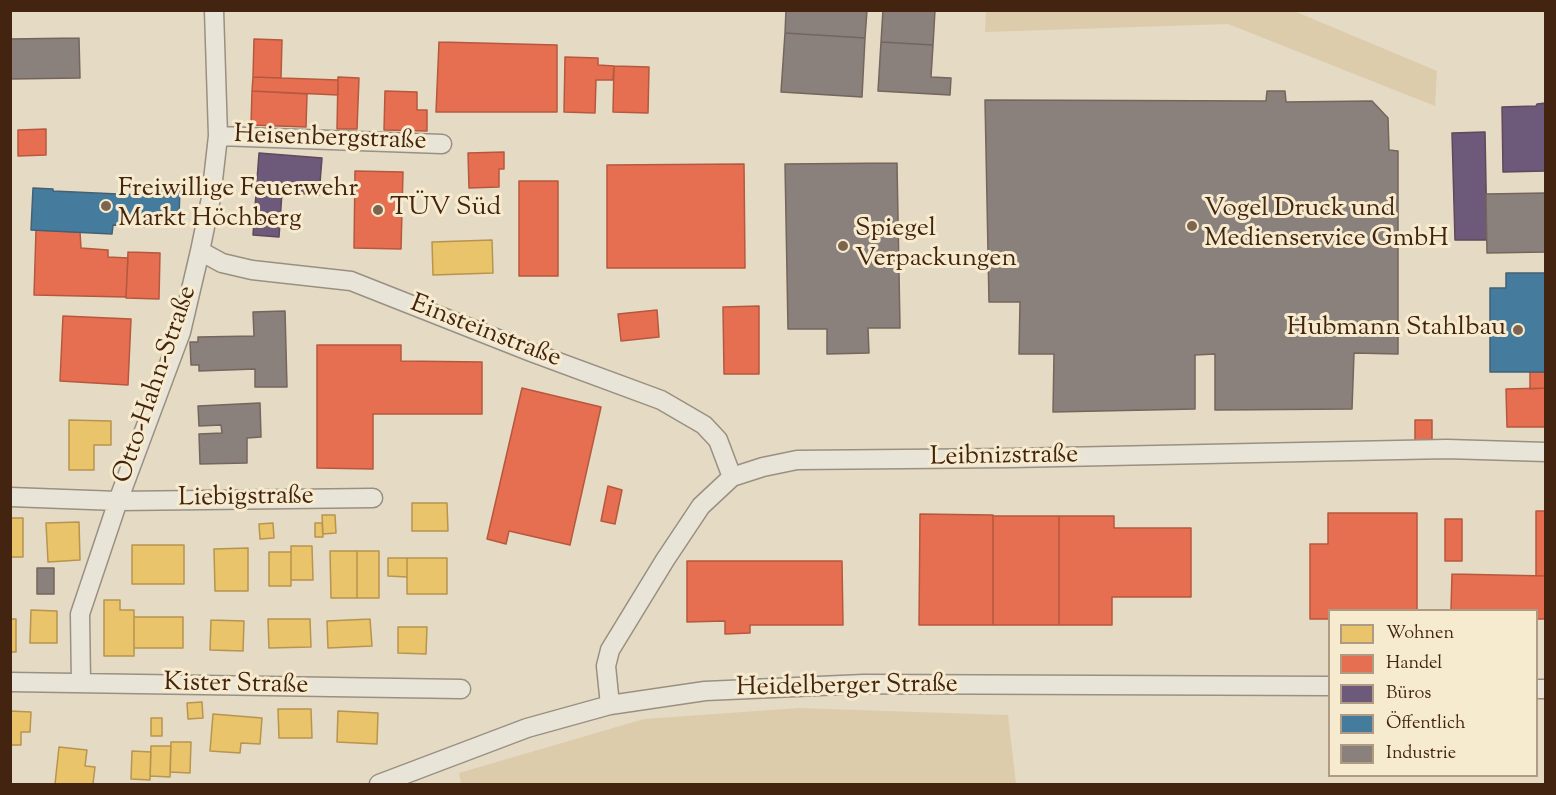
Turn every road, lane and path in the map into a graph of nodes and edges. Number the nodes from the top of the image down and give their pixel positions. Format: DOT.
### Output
graph roads {
  1 [pos="214,10"];
  2 [pos="218,136"];
  3 [pos="442,144"];
  4 [pos="200,251"];
  5 [pos="1545,452"];
  6 [pos="732,477"];
  7 [pos="10,497"];
  8 [pos="373,498"];
  9 [pos="118,501"];
  10 [pos="10,682"];
  11 [pos="81,683"];
  12 [pos="1328,686"];
  13 [pos="461,689"];
  14 [pos="610,705"];
  15 [pos="379,784"];
  1 -- 2 [label="street, Otto-Hahn-Straße"];
  2 -- 3 [label="street, Heisenbergstraße"];
  2 -- 4 [label="street, Otto-Hahn-Straße"];
  4 -- 6 [label="street, Einsteinstraße"];
  4 -- 9 [label="street, Otto-Hahn-Straße"];
  5 -- 6 [label="street, Leibnizstraße"];
  6 -- 14 [label="street, Leibnizstraße"];
  7 -- 9 [label="street, Liebigstraße"];
  8 -- 9 [label="street, Liebigstraße"];
  9 -- 11 [label="street, Otto-Hahn-Straße"];
  10 -- 11 [label="street, Kister Straße"];
  11 -- 13 [label="street, Kister Straße"];
  12 -- 14 [label="street, Heidelberger Straße"];
  14 -- 15 [label="street, Heidelberger Straße"];
}
